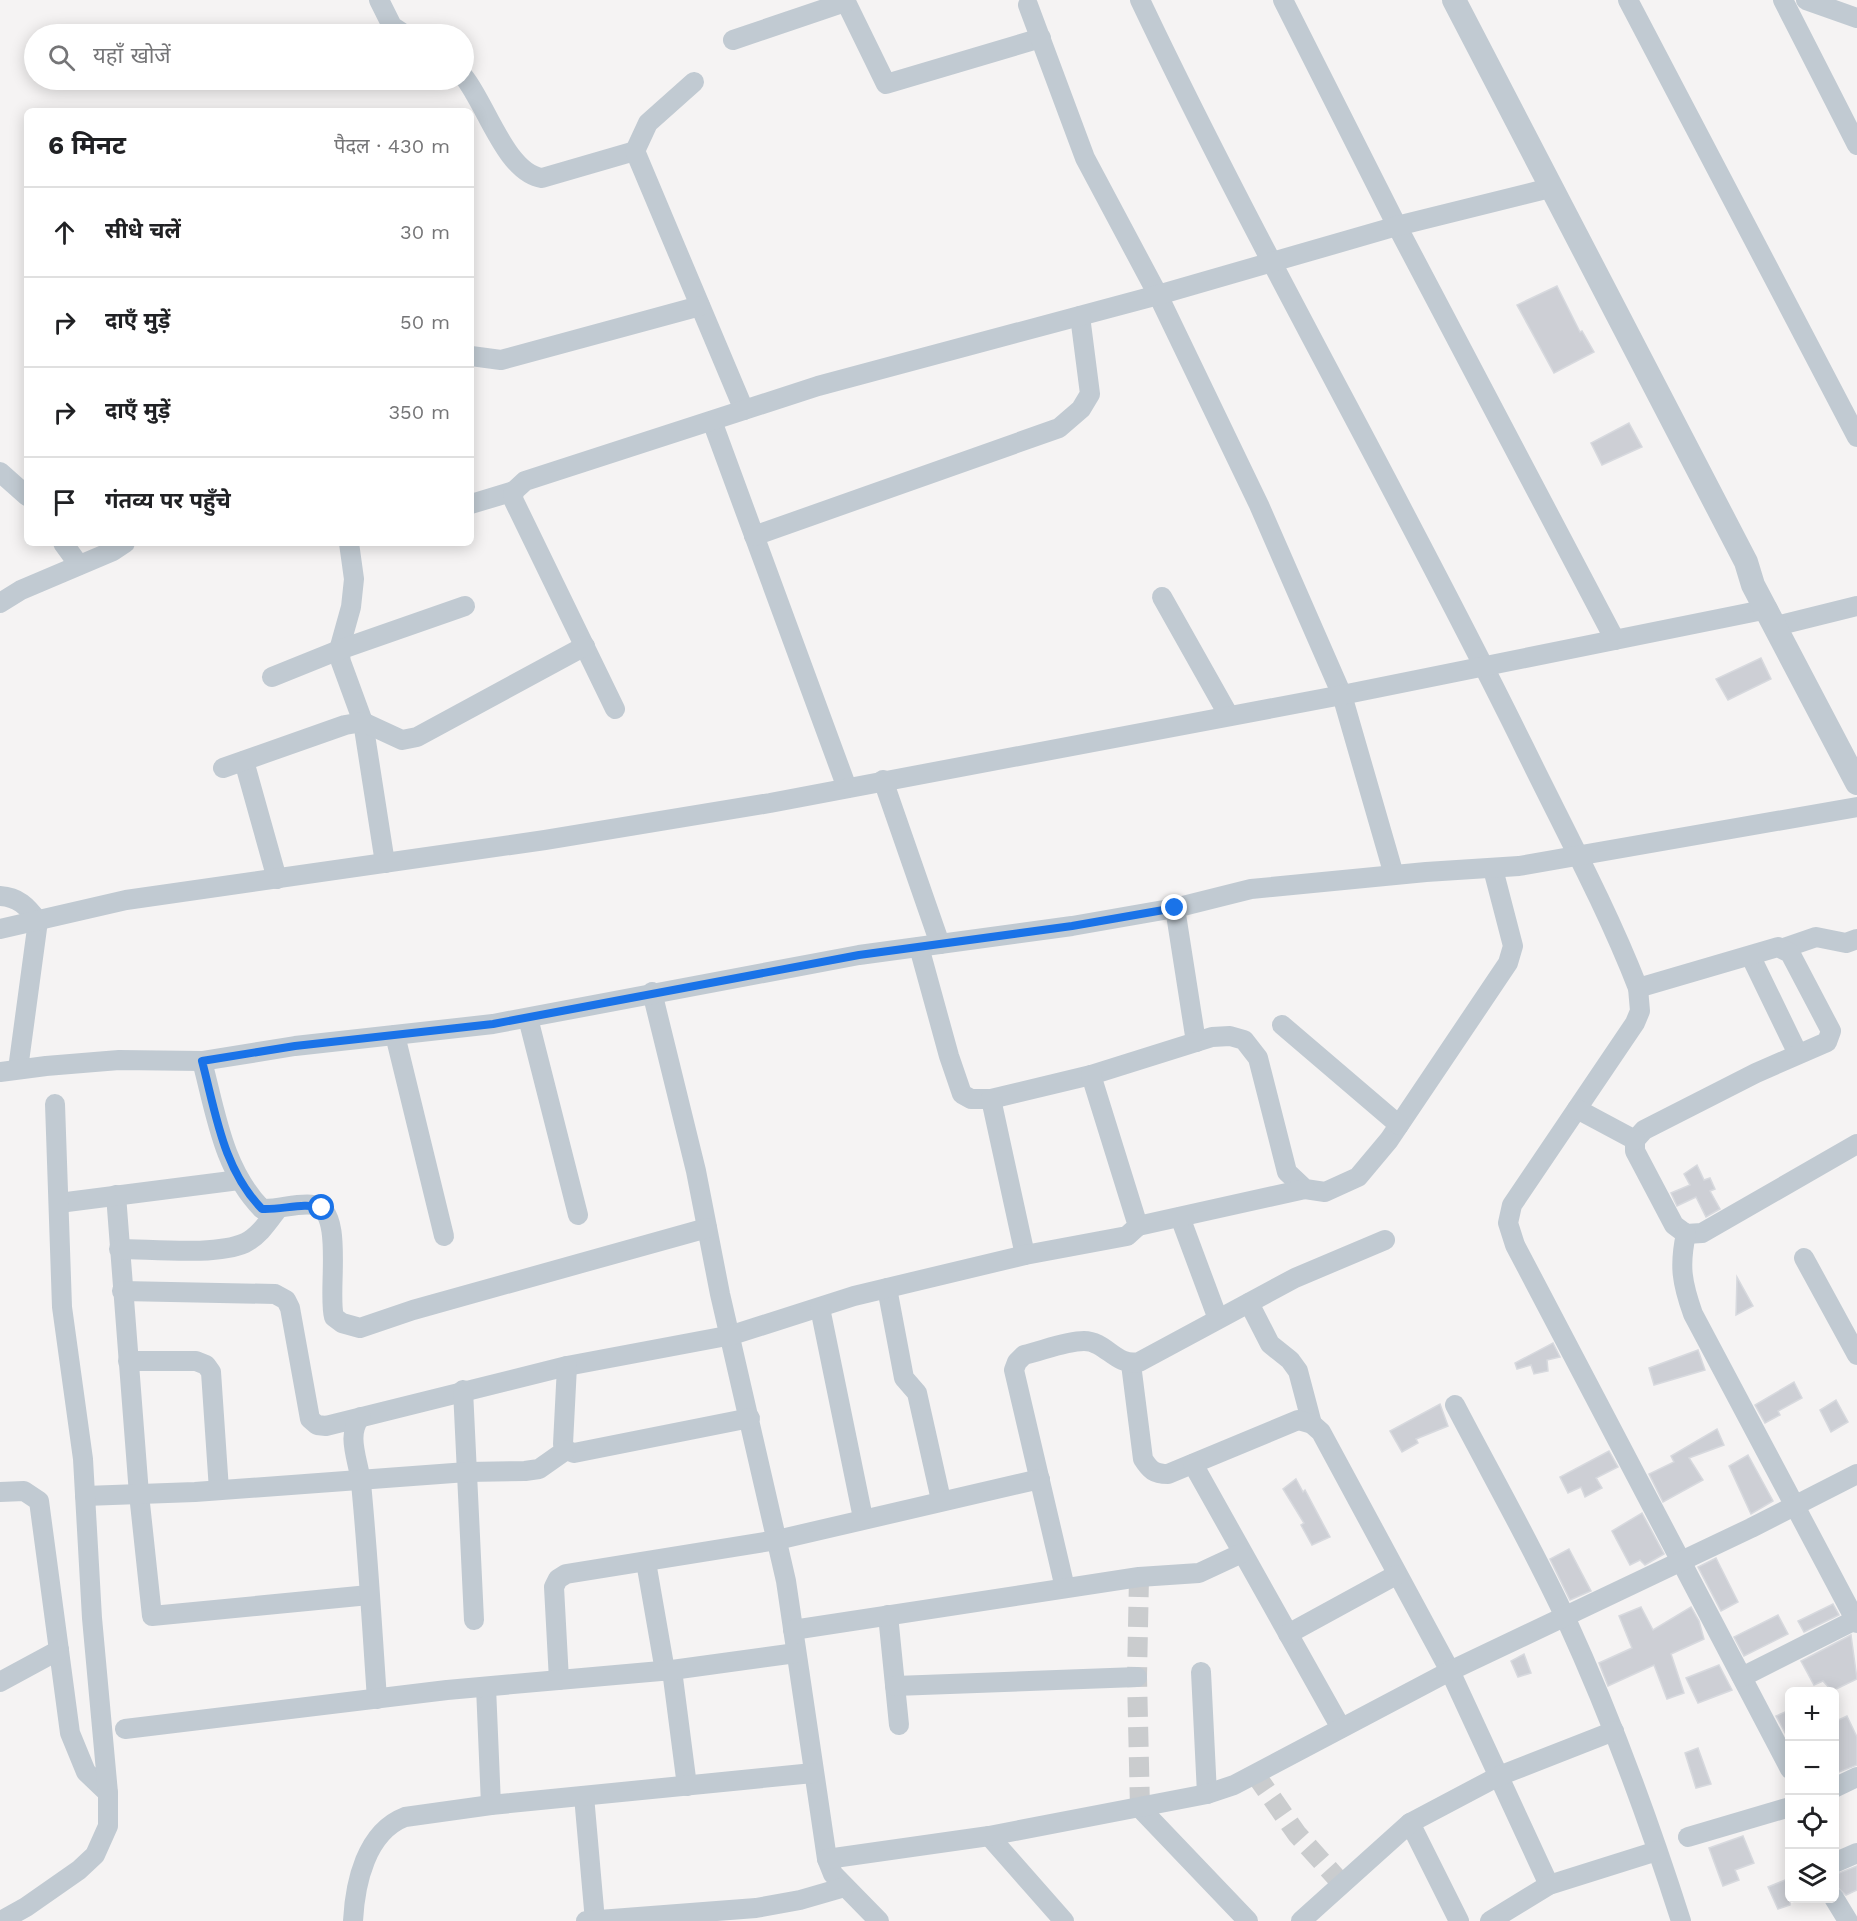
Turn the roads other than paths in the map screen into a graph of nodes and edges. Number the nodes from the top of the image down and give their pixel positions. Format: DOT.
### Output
graph roads {
  1 [pos="379,0"];
  2 [pos="1140,0"];
  3 [pos="1283,0"];
  4 [pos="1437,0"];
  5 [pos="1454,0"];
  6 [pos="1628,0"];
  7 [pos="1783,0"];
  8 [pos="1806,0"];
  9 [pos="845,1"];
  10 [pos="1028,5"];
  11 [pos="1857,18"];
  12 [pos="392,24"];
  13 [pos="1041,38"];
  14 [pos="733,40"];
  15 [pos="694,82"];
  16 [pos="472,90"];
  17 [pos="1857,145"];
  18 [pos="635,151"];
  19 [pos="1543,189"];
  20 [pos="1397,226"];
  21 [pos="1273,262"];
  22 [pos="1158,295"];
  23 [pos="700,306"];
  24 [pos="1080,316"];
  25 [pos="474,356"];
  26 [pos="744,410"];
  27 [pos="712,421"];
  28 [pos="1857,437"];
  29 [pos="0,472"];
  30 [pos="514,490"];
  31 [pos="24,492"];
  32 [pos="474,503"];
  33 [pos="754,536"];
  34 [pos="65,546"];
  35 [pos="119,546"];
  36 [pos="349,546"];
  37 [pos="80,565"];
  38 [pos="1162,597"];
  39 [pos="0,603"];
  40 [pos="465,606"];
  41 [pos="1857,606"];
  42 [pos="1772,617"];
  43 [pos="1615,640"];
  44 [pos="585,646"];
  45 [pos="339,650"];
  46 [pos="1484,665"];
  47 [pos="273,677"];
  48 [pos="1342,694"];
  49 [pos="615,709"];
  50 [pos="1229,716"];
  51 [pos="363,723"];
  52 [pos="244,760"];
  53 [pos="223,768"];
  54 [pos="883,780"];
  55 [pos="1857,783"];
  56 [pos="847,788"];
  57 [pos="1857,807"];
  58 [pos="1577,856"];
  59 [pos="385,863"];
  60 [pos="1493,869"];
  61 [pos="1394,875"];
  62 [pos="277,879"];
  63 [pos="0,896"];
  64 [pos="1175,908"];
  65 [pos="38,921"];
  66 [pos="0,929"];
  67 [pos="1857,939"];
  68 [pos="940,944"];
  69 [pos="919,947"];
  70 [pos="1784,948"];
  71 [pos="1751,957"];
  72 [pos="1638,988"];
  73 [pos="652,992"];
  74 [pos="528,1018"];
  75 [pos="1282,1025"];
  76 [pos="395,1035"];
  77 [pos="1196,1042"];
  78 [pos="1798,1054"];
  79 [pos="202,1061"];
  80 [pos="9,1071"];
  81 [pos="1091,1075"];
  82 [pos="991,1099"];
  83 [pos="55,1104"];
  84 [pos="1577,1109"];
  85 [pos="1399,1125"];
  86 [pos="1635,1140"];
  87 [pos="1857,1144"];
  88 [pos="239,1180"];
  89 [pos="1305,1190"];
  90 [pos="116,1195"];
  91 [pos="58,1203"];
  92 [pos="278,1210"];
  93 [pos="578,1215"];
  94 [pos="1180,1217"];
  95 [pos="1138,1226"];
  96 [pos="707,1228"];
  97 [pos="1686,1234"];
  98 [pos="444,1236"];
  99 [pos="1385,1240"];
  100 [pos="119,1249"];
  101 [pos="1025,1255"];
  102 [pos="1804,1258"];
  103 [pos="886,1288"];
  104 [pos="122,1291"];
  105 [pos="1249,1303"];
  106 [pos="820,1308"];
  107 [pos="1218,1319"];
  108 [pos="732,1335"];
  109 [pos="1857,1355"];
  110 [pos="128,1360"];
  111 [pos="1131,1364"];
  112 [pos="567,1366"];
  113 [pos="463,1390"];
  114 [pos="1455,1405"];
  115 [pos="361,1417"];
  116 [pos="750,1418"];
  117 [pos="1312,1424"];
  118 [pos="566,1450"];
  119 [pos="1192,1464"];
  120 [pos="467,1472"];
  121 [pos="1857,1474"];
  122 [pos="1040,1479"];
  123 [pos="361,1480"];
  124 [pos="219,1490"];
  125 [pos="0,1492"];
  126 [pos="139,1494"];
  127 [pos="85,1496"];
  128 [pos="940,1500"];
  129 [pos="1794,1507"];
  130 [pos="863,1518"];
  131 [pos="777,1540"];
  132 [pos="1242,1553"];
  133 [pos="646,1562"];
  134 [pos="1681,1562"];
  135 [pos="1396,1575"];
  136 [pos="1065,1588"];
  137 [pos="369,1595"];
  138 [pos="888,1615"];
  139 [pos="1565,1617"];
  140 [pos="474,1620"];
  141 [pos="1856,1622"];
  142 [pos="793,1630"];
  143 [pos="1287,1634"];
  144 [pos="59,1650"];
  145 [pos="796,1653"];
  146 [pos="668,1670"];
  147 [pos="1450,1671"];
  148 [pos="1201,1672"];
  149 [pos="1137,1677"];
  150 [pos="1742,1677"];
  151 [pos="559,1680"];
  152 [pos="0,1682"];
  153 [pos="895,1686"];
  154 [pos="486,1687"];
  155 [pos="377,1699"];
  156 [pos="899,1725"];
  157 [pos="1341,1728"];
  158 [pos="125,1729"];
  159 [pos="1614,1731"];
  160 [pos="1785,1759"];
  161 [pos="813,1773"];
  162 [pos="1499,1776"];
  163 [pos="1857,1777"];
  164 [pos="687,1786"];
  165 [pos="1839,1786"];
  166 [pos="108,1793"];
  167 [pos="1208,1794"];
  168 [pos="584,1796"];
  169 [pos="491,1805"];
  170 [pos="1140,1808"];
  171 [pos="1785,1814"];
  172 [pos="1410,1823"];
  173 [pos="989,1836"];
  174 [pos="1688,1838"];
  175 [pos="1657,1851"];
  176 [pos="1857,1853"];
  177 [pos="827,1859"];
  178 [pos="1839,1861"];
  179 [pos="1549,1886"];
  180 [pos="845,1887"];
  181 [pos="1837,1903"];
  182 [pos="757,1915"];
  183 [pos="711,1917"];
  184 [pos="1,1921"];
  185 [pos="353,1921"];
  186 [pos="592,1921"];
  187 [pos="879,1921"];
  188 [pos="1064,1921"];
  189 [pos="1248,1921"];
  190 [pos="1301,1921"];
  191 [pos="1459,1921"];
  192 [pos="1490,1921"];
  193 [pos="1680,1921"];
  194 [pos="1848,1921"];
  1 -- 12 [label="street"];
  2 -- 21 [label="street"];
  3 -- 20 [label="street"];
  4 -- 19 [label="street"];
  5 -- 19 [label="street"];
  6 -- 28 [label="street"];
  7 -- 17 [label="street"];
  8 -- 11 [label="street"];
  9 -- 13 [label="street"];
  9 -- 14 [label="street"];
  10 -- 13 [label="street"];
  13 -- 22 [label="street"];
  15 -- 18 [label="street"];
  16 -- 18 [label="street"];
  18 -- 23 [label="street"];
  19 -- 20 [label="street"];
  19 -- 42 [label="street"];
  20 -- 21 [label="street"];
  20 -- 43 [label="street"];
  21 -- 22 [label="street"];
  21 -- 46 [label="street"];
  22 -- 24 [label="street"];
  22 -- 48 [label="street"];
  23 -- 25 [label="street"];
  23 -- 26 [label="street"];
  24 -- 26 [label="street"];
  24 -- 33 [label="street"];
  26 -- 27 [label="street"];
  27 -- 30 [label="street"];
  27 -- 33 [label="street"];
  29 -- 31 [label="street"];
  30 -- 32 [label="street"];
  30 -- 44 [label="street"];
  33 -- 56 [label="street"];
  34 -- 37 [label="street"];
  35 -- 37 [label="street"];
  36 -- 45 [label="street"];
  37 -- 39 [label="street"];
  38 -- 50 [label="street"];
  40 -- 45 [label="street"];
  41 -- 42 [label="street"];
  42 -- 43 [label="street"];
  42 -- 55 [label="street"];
  43 -- 46 [label="street"];
  44 -- 49 [label="street"];
  44 -- 51 [label="street"];
  45 -- 47 [label="street"];
  45 -- 51 [label="street"];
  46 -- 48 [label="street"];
  46 -- 58 [label="street"];
  48 -- 50 [label="street"];
  48 -- 61 [label="street"];
  50 -- 54 [label="street"];
  51 -- 52 [label="street"];
  51 -- 59 [label="street"];
  52 -- 53 [label="street"];
  52 -- 62 [label="street"];
  54 -- 56 [label="street"];
  54 -- 68 [label="street"];
  56 -- 59 [label="street"];
  57 -- 58 [label="street"];
  58 -- 60 [label="street"];
  58 -- 72 [label="street"];
  59 -- 62 [label="street"];
  60 -- 61 [label="street"];
  60 -- 85 [label="street"];
  61 -- 64 [label="street"];
  62 -- 65 [label="street"];
  63 -- 65 [label="street"];
  64 -- 68 [label="street"];
  64 -- 77 [label="street"];
  65 -- 66 [label="street"];
  65 -- 80 [label="street"];
  67 -- 70 [label="street"];
  68 -- 69 [label="street"];
  69 -- 73 [label="street"];
  69 -- 82 [label="street"];
  70 -- 71 [label="street"];
  70 -- 78 [label="street"];
  71 -- 72 [label="street"];
  71 -- 78 [label="street"];
  72 -- 84 [label="street"];
  73 -- 74 [label="street"];
  73 -- 96 [label="street"];
  74 -- 76 [label="street"];
  74 -- 93 [label="street"];
  75 -- 85 [label="street"];
  76 -- 79 [label="street"];
  76 -- 98 [label="street"];
  77 -- 81 [label="street"];
  77 -- 89 [label="street"];
  78 -- 86 [label="street"];
  79 -- 80 [label="street"];
  79 -- 88 [label="street"];
  81 -- 82 [label="street"];
  81 -- 95 [label="street"];
  82 -- 101 [label="street"];
  83 -- 91 [label="street"];
  84 -- 86 [label="street"];
  84 -- 134 [label="street"];
  85 -- 89 [label="street"];
  86 -- 97 [label="street"];
  87 -- 97 [label="street"];
  88 -- 90 [label="street"];
  88 -- 92 [label="street"];
  89 -- 94 [label="street"];
  90 -- 91 [label="street"];
  90 -- 100 [label="street"];
  91 -- 127 [label="street"];
  92 -- 96 [label="street"];
  92 -- 100 [label="street"];
  94 -- 95 [label="street"];
  94 -- 107 [label="street"];
  95 -- 101 [label="street"];
  96 -- 108 [label="street"];
  97 -- 129 [label="street"];
  99 -- 105 [label="street"];
  100 -- 104 [label="street"];
  101 -- 103 [label="street"];
  102 -- 109 [label="street"];
  103 -- 106 [label="street"];
  103 -- 128 [label="street"];
  104 -- 110 [label="street"];
  104 -- 115 [label="street"];
  105 -- 107 [label="street"];
  105 -- 117 [label="street"];
  106 -- 108 [label="street"];
  106 -- 130 [label="street"];
  107 -- 111 [label="street"];
  108 -- 112 [label="street"];
  108 -- 116 [label="street"];
  110 -- 124 [label="street"];
  110 -- 126 [label="street"];
  111 -- 119 [label="street"];
  111 -- 122 [label="street"];
  112 -- 113 [label="street"];
  112 -- 118 [label="street"];
  113 -- 115 [label="street"];
  113 -- 120 [label="street"];
  114 -- 139 [label="street"];
  115 -- 123 [label="street"];
  116 -- 118 [label="street"];
  116 -- 131 [label="street"];
  117 -- 119 [label="street"];
  117 -- 135 [label="street"];
  118 -- 120 [label="street"];
  119 -- 132 [label="street"];
  120 -- 123 [label="street"];
  120 -- 140 [label="street"];
  121 -- 129 [label="street"];
  122 -- 128 [label="street"];
  122 -- 136 [label="street"];
  123 -- 124 [label="street"];
  123 -- 137 [label="street"];
  124 -- 126 [label="street"];
  125 -- 144 [label="street"];
  126 -- 127 [label="street"];
  126 -- 137 [label="street"];
  127 -- 166 [label="street"];
  128 -- 130 [label="street"];
  129 -- 134 [label="street"];
  129 -- 141 [label="street"];
  130 -- 131 [label="street"];
  131 -- 133 [label="street"];
  131 -- 142 [label="street"];
  132 -- 136 [label="street"];
  132 -- 143 [label="street"];
  133 -- 146 [label="street"];
  133 -- 151 [label="street"];
  134 -- 139 [label="street"];
  134 -- 150 [label="street"];
  135 -- 143 [label="street"];
  135 -- 147 [label="street"];
  136 -- 138 [label="street"];
  137 -- 155 [label="street"];
  138 -- 142 [label="street"];
  138 -- 153 [label="street"];
  139 -- 147 [label="street"];
  139 -- 159 [label="street"];
  141 -- 150 [label="street"];
  142 -- 145 [label="street"];
  143 -- 157 [label="street"];
  144 -- 152 [label="street"];
  144 -- 166 [label="street"];
  145 -- 146 [label="street"];
  145 -- 161 [label="street"];
  146 -- 151 [label="street"];
  146 -- 164 [label="street"];
  147 -- 157 [label="street"];
  147 -- 162 [label="street"];
  148 -- 167 [label="street"];
  149 -- 153 [label="street"];
  150 -- 160 [label="street"];
  151 -- 154 [label="street"];
  153 -- 156 [label="street"];
  154 -- 155 [label="street"];
  154 -- 169 [label="street"];
  155 -- 158 [label="street"];
  157 -- 167 [label="street"];
  159 -- 162 [label="street"];
  159 -- 175 [label="street"];
  161 -- 164 [label="street"];
  161 -- 177 [label="street"];
  162 -- 172 [label="street"];
  162 -- 179 [label="street"];
  163 -- 165 [label="street"];
  164 -- 168 [label="street"];
  166 -- 184 [label="street"];
  167 -- 170 [label="street"];
  168 -- 169 [label="street"];
  168 -- 186 [label="street"];
  169 -- 185 [label="street"];
  170 -- 173 [label="street"];
  170 -- 189 [label="street"];
  171 -- 174 [label="street"];
  172 -- 190 [label="street"];
  172 -- 191 [label="street"];
  173 -- 177 [label="street"];
  173 -- 188 [label="street"];
  175 -- 179 [label="street"];
  175 -- 193 [label="street"];
  176 -- 178 [label="street"];
  177 -- 180 [label="street"];
  179 -- 192 [label="street"];
  180 -- 182 [label="street"];
  180 -- 187 [label="street"];
  181 -- 194 [label="street"];
  182 -- 183 [label="street"];
  183 -- 186 [label="street"];
}
